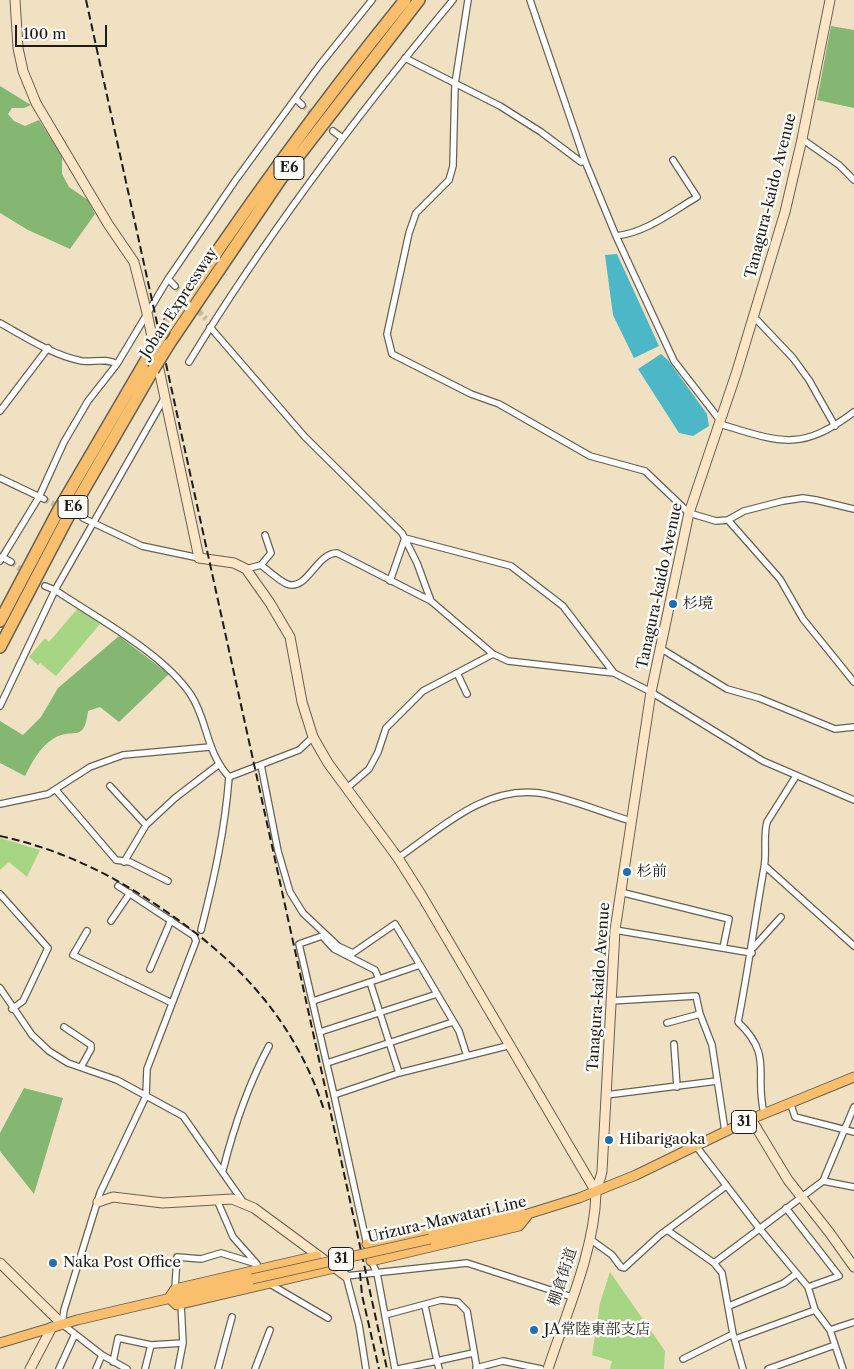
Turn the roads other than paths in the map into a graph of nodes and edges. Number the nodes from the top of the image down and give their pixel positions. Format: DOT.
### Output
graph roads {
  1 [pos="15,0"];
  2 [pos="372,0"];
  3 [pos="405,0"];
  4 [pos="419,0"];
  5 [pos="453,0"];
  6 [pos="468,0"];
  7 [pos="530,0"];
  8 [pos="830,0"];
  9 [pos="405,58"];
  10 [pos="455,84"];
  11 [pos="296,99"];
  12 [pos="302,105"];
  13 [pos="333,131"];
  14 [pos="341,137"];
  15 [pos="802,139"];
  16 [pos="673,160"];
  17 [pos="585,161"];
  18 [pos="854,180"];
  19 [pos="616,236"];
  20 [pos="168,279"];
  21 [pos="175,286"];
  22 [pos="147,313"];
  23 [pos="753,319"];
  24 [pos="206,320"];
  25 [pos="0,323"];
  26 [pos="211,325"];
  27 [pos="48,348"];
  28 [pos="188,362"];
  29 [pos="117,364"];
  30 [pos="165,397"];
  31 [pos="0,411"];
  32 [pos="854,412"];
  33 [pos="719,419"];
  34 [pos="834,426"];
  35 [pos="0,478"];
  36 [pos="42,498"];
  37 [pos="854,509"];
  38 [pos="689,513"];
  39 [pos="83,518"];
  40 [pos="728,520"];
  41 [pos="92,522"];
  42 [pos="265,535"];
  43 [pos="405,538"];
  44 [pos="199,558"];
  45 [pos="1,559"];
  46 [pos="11,562"];
  47 [pos="261,565"];
  48 [pos="246,569"];
  49 [pos="390,580"];
  50 [pos="46,586"];
  51 [pos="55,590"];
  52 [pos="432,601"];
  53 [pos="0,621"];
  54 [pos="0,647"];
  55 [pos="660,648"];
  56 [pos="493,654"];
  57 [pos="457,673"];
  58 [pos="614,674"];
  59 [pos="854,682"];
  60 [pos="651,692"];
  61 [pos="467,694"];
  62 [pos="0,706"];
  63 [pos="854,727"];
  64 [pos="313,737"];
  65 [pos="210,747"];
  66 [pos="218,764"];
  67 [pos="261,765"];
  68 [pos="796,776"];
  69 [pos="229,777"];
  70 [pos="110,786"];
  71 [pos="347,788"];
  72 [pos="56,790"];
  73 [pos="854,800"];
  74 [pos="0,804"];
  75 [pos="630,821"];
  76 [pos="146,826"];
  77 [pos="398,858"];
  78 [pos="124,862"];
  79 [pos="765,866"];
  80 [pos="168,881"];
  81 [pos="118,886"];
  82 [pos="620,892"];
  83 [pos="130,893"];
  84 [pos="0,894"];
  85 [pos="781,917"];
  86 [pos="171,920"];
  87 [pos="111,922"];
  88 [pos="200,930"];
  89 [pos="615,930"];
  90 [pos="87,932"];
  91 [pos="854,946"];
  92 [pos="723,948"];
  93 [pos="752,951"];
  94 [pos="420,965"];
  95 [pos="150,969"];
  96 [pos="379,979"];
  97 [pos="370,982"];
  98 [pos="0,988"];
  99 [pos="437,994"];
  100 [pos="313,1001"];
  101 [pos="610,1001"];
  102 [pos="172,1003"];
  103 [pos="12,1009"];
  104 [pos="379,1012"];
  105 [pos="700,1014"];
  106 [pos="453,1022"];
  107 [pos="667,1023"];
  108 [pos="64,1027"];
  109 [pos="320,1032"];
  110 [pos="389,1042"];
  111 [pos="511,1044"];
  112 [pos="674,1044"];
  113 [pos="269,1046"];
  114 [pos="467,1056"];
  115 [pos="327,1063"];
  116 [pos="81,1067"];
  117 [pos="399,1073"];
  118 [pos="854,1077"];
  119 [pos="717,1081"];
  120 [pos="677,1087"];
  121 [pos="334,1095"];
  122 [pos="606,1095"];
  123 [pos="146,1096"];
  124 [pos="790,1102"];
  125 [pos="854,1107"];
  126 [pos="764,1113"];
  127 [pos="751,1119"];
  128 [pos="844,1129"];
  129 [pos="725,1132"];
  130 [pos="854,1132"];
  131 [pos="696,1146"];
  132 [pos="223,1170"];
  133 [pos="822,1181"];
  134 [pos="726,1186"];
  135 [pos="854,1187"];
  136 [pos="596,1192"];
  137 [pos="801,1197"];
  138 [pos="217,1200"];
  139 [pos="98,1202"];
  140 [pos="244,1203"];
  141 [pos="786,1208"];
  142 [pos="527,1216"];
  143 [pos="759,1228"];
  144 [pos="667,1230"];
  145 [pos="590,1239"];
  146 [pos="366,1244"];
  147 [pos="317,1256"];
  148 [pos="371,1260"];
  149 [pos="0,1263"];
  150 [pos="714,1263"];
  151 [pos="260,1266"];
  152 [pos="854,1267"];
  153 [pos="334,1268"];
  154 [pos="377,1273"];
  155 [pos="796,1274"];
  156 [pos="346,1276"];
  157 [pos="270,1284"];
  158 [pos="808,1287"];
  159 [pos="175,1289"];
  160 [pos="572,1297"];
  161 [pos="169,1298"];
  162 [pos="181,1304"];
  163 [pos="425,1306"];
  164 [pos="729,1306"];
  165 [pos="815,1310"];
  166 [pos="384,1315"];
  167 [pos="232,1316"];
  168 [pos="328,1318"];
  169 [pos="854,1322"];
  170 [pos="62,1324"];
  171 [pos="52,1327"];
  172 [pos="270,1330"];
  173 [pos="830,1330"];
  174 [pos="75,1334"];
  175 [pos="734,1337"];
  176 [pos="0,1343"];
  177 [pos="183,1343"];
  178 [pos="151,1345"];
  179 [pos="835,1345"];
  180 [pos="473,1353"];
  181 [pos="102,1355"];
  182 [pos="683,1359"];
  183 [pos="437,1361"];
  184 [pos="113,1362"];
  185 [pos="30,1369"];
  186 [pos="59,1369"];
  187 [pos="96,1369"];
  188 [pos="127,1369"];
  189 [pos="145,1369"];
  190 [pos="178,1369"];
  191 [pos="218,1369"];
  192 [pos="255,1369"];
  193 [pos="366,1369"];
  194 [pos="396,1369"];
  195 [pos="439,1369"];
  196 [pos="476,1369"];
  197 [pos="540,1369"];
  198 [pos="548,1369"];
  199 [pos="743,1369"];
  200 [pos="768,1369"];
  201 [pos="843,1369"];
  1 -- 22 [label="street"];
  2 -- 11 [label="street"];
  3 -- 53 [label="highway, Joban Expressway / E6, bridge"];
  4 -- 54 [label="highway, Joban Expressway / E6, bridge"];
  5 -- 9 [label="street"];
  6 -- 10 [label="street"];
  7 -- 17 [label="street"];
  8 -- 15 [label="street, Tanagura-kaido Avenue"];
  9 -- 10 [label="street"];
  9 -- 14 [label="street"];
  10 -- 17 [label="street"];
  10 -- 38 [label="street"];
  11 -- 12 [label="street"];
  11 -- 20 [label="street"];
  13 -- 14 [label="street"];
  14 -- 26 [label="street"];
  15 -- 18 [label="street"];
  15 -- 23 [label="street, Tanagura-kaido Avenue"];
  16 -- 19 [label="street"];
  17 -- 19 [label="street"];
  19 -- 33 [label="street"];
  20 -- 21 [label="street"];
  20 -- 22 [label="street"];
  22 -- 29 [label="street"];
  22 -- 30 [label="street"];
  23 -- 33 [label="street, Tanagura-kaido Avenue"];
  23 -- 34 [label="street"];
  24 -- 26 [label="street"];
  25 -- 27 [label="street"];
  26 -- 28 [label="street"];
  26 -- 43 [label="street"];
  27 -- 29 [label="street"];
  27 -- 31 [label="street"];
  29 -- 36 [label="street"];
  30 -- 41 [label="street"];
  30 -- 44 [label="street"];
  32 -- 34 [label="street"];
  33 -- 34 [label="street"];
  33 -- 38 [label="street, Tanagura-kaido Avenue"];
  35 -- 36 [label="street"];
  36 -- 45 [label="street"];
  37 -- 40 [label="street"];
  38 -- 40 [label="street"];
  38 -- 55 [label="street, Tanagura-kaido Avenue"];
  39 -- 41 [label="street"];
  40 -- 59 [label="street"];
  41 -- 44 [label="street"];
  41 -- 51 [label="street"];
  42 -- 47 [label="street"];
  43 -- 49 [label="street"];
  43 -- 52 [label="street"];
  43 -- 58 [label="street"];
  44 -- 48 [label="street"];
  45 -- 46 [label="street"];
  47 -- 48 [label="street"];
  47 -- 49 [label="street"];
  48 -- 64 [label="street"];
  49 -- 52 [label="street"];
  50 -- 51 [label="street"];
  51 -- 62 [label="street"];
  51 -- 65 [label="street"];
  52 -- 56 [label="street"];
  55 -- 60 [label="street, Tanagura-kaido Avenue"];
  55 -- 63 [label="street"];
  56 -- 57 [label="street"];
  56 -- 58 [label="street"];
  57 -- 61 [label="street"];
  57 -- 71 [label="street"];
  58 -- 60 [label="street"];
  60 -- 68 [label="street"];
  60 -- 75 [label="street, Tanagura-kaido Avenue"];
  64 -- 67 [label="street"];
  64 -- 71 [label="street"];
  65 -- 66 [label="street"];
  65 -- 72 [label="street"];
  66 -- 69 [label="street"];
  66 -- 76 [label="street"];
  67 -- 69 [label="street"];
  67 -- 94 [label="street"];
  68 -- 73 [label="street"];
  68 -- 79 [label="street"];
  69 -- 88 [label="street"];
  70 -- 76 [label="street"];
  71 -- 77 [label="street"];
  72 -- 74 [label="street"];
  72 -- 78 [label="street"];
  75 -- 77 [label="street"];
  75 -- 82 [label="street, Tanagura-kaido Avenue"];
  76 -- 78 [label="street"];
  77 -- 111 [label="street"];
  78 -- 80 [label="street"];
  79 -- 91 [label="street"];
  79 -- 93 [label="street"];
  81 -- 83 [label="street"];
  82 -- 89 [label="street, Tanagura-kaido Avenue"];
  82 -- 92 [label="street"];
  83 -- 86 [label="street"];
  83 -- 87 [label="street"];
  84 -- 103 [label="street"];
  85 -- 93 [label="street"];
  86 -- 95 [label="street"];
  86 -- 102 [label="street"];
  89 -- 92 [label="street"];
  89 -- 101 [label="street, Tanagura-kaido Avenue"];
  90 -- 102 [label="street"];
  92 -- 93 [label="street"];
  93 -- 126 [label="street"];
  94 -- 96 [label="street"];
  94 -- 99 [label="street"];
  96 -- 97 [label="street"];
  96 -- 100 [label="street"];
  97 -- 100 [label="street"];
  97 -- 104 [label="street"];
  98 -- 103 [label="street"];
  99 -- 104 [label="street"];
  99 -- 106 [label="street"];
  100 -- 109 [label="street"];
  101 -- 105 [label="street"];
  101 -- 122 [label="street, Tanagura-kaido Avenue"];
  102 -- 123 [label="street"];
  103 -- 116 [label="street"];
  104 -- 109 [label="street"];
  104 -- 110 [label="street"];
  105 -- 107 [label="street"];
  105 -- 119 [label="street"];
  106 -- 110 [label="street"];
  106 -- 114 [label="street"];
  108 -- 116 [label="street"];
  109 -- 115 [label="street"];
  110 -- 115 [label="street"];
  110 -- 117 [label="street"];
  111 -- 114 [label="street"];
  111 -- 136 [label="street"];
  112 -- 120 [label="street"];
  113 -- 132 [label="street"];
  114 -- 117 [label="street"];
  115 -- 121 [label="street"];
  116 -- 123 [label="street"];
  117 -- 121 [label="street"];
  118 -- 124 [label="main road, Urizura-Mawatari Line / 31"];
  119 -- 120 [label="street"];
  119 -- 129 [label="street"];
  120 -- 122 [label="street"];
  121 -- 146 [label="street"];
  122 -- 136 [label="street, Tanagura-kaido Avenue"];
  123 -- 132 [label="street"];
  123 -- 139 [label="street"];
  124 -- 126 [label="main road, Urizura-Mawatari Line / 31"];
  124 -- 128 [label="street"];
  125 -- 128 [label="street"];
  126 -- 127 [label="main road, Urizura-Mawatari Line / 31"];
  127 -- 129 [label="main road, Urizura-Mawatari Line / 31"];
  127 -- 137 [label="street"];
  128 -- 130 [label="street"];
  128 -- 133 [label="street"];
  129 -- 131 [label="main road, Urizura-Mawatari Line / 31"];
  131 -- 134 [label="street"];
  131 -- 136 [label="main road, Urizura-Mawatari Line / 31"];
  132 -- 140 [label="street"];
  133 -- 135 [label="street"];
  133 -- 137 [label="street"];
  134 -- 143 [label="street"];
  134 -- 144 [label="street"];
  136 -- 142 [label="main road, Urizura-Mawatari Line / 31"];
  136 -- 145 [label="street, 棚倉街道"];
  137 -- 141 [label="street"];
  137 -- 152 [label="street"];
  138 -- 139 [label="street"];
  138 -- 140 [label="street"];
  138 -- 151 [label="street"];
  139 -- 170 [label="street"];
  140 -- 147 [label="street"];
  141 -- 143 [label="street"];
  141 -- 158 [label="street"];
  142 -- 146 [label="main road"];
  142 -- 148 [label="main road"];
  142 -- 161 [label="main road, Urizura-Mawatari Line / 31, bridge"];
  143 -- 150 [label="street"];
  143 -- 155 [label="street"];
  144 -- 145 [label="street"];
  144 -- 150 [label="street"];
  145 -- 160 [label="street, 棚倉街道"];
  146 -- 148 [label="street"];
  147 -- 151 [label="main road"];
  147 -- 153 [label="street"];
  148 -- 154 [label="street"];
  149 -- 170 [label="street"];
  150 -- 164 [label="street"];
  151 -- 159 [label="main road"];
  151 -- 159 [label="street"];
  153 -- 156 [label="street"];
  153 -- 157 [label="main road"];
  154 -- 156 [label="street"];
  154 -- 160 [label="street"];
  154 -- 166 [label="street"];
  155 -- 158 [label="street"];
  155 -- 164 [label="street"];
  156 -- 193 [label="street"];
  157 -- 162 [label="main road"];
  157 -- 168 [label="street"];
  158 -- 165 [label="street"];
  159 -- 161 [label="main road"];
  160 -- 198 [label="street, 棚倉街道"];
  161 -- 162 [label="main road"];
  161 -- 170 [label="main road, Urizura-Mawatari Line / 31"];
  162 -- 177 [label="street"];
  163 -- 166 [label="street"];
  163 -- 180 [label="street"];
  163 -- 183 [label="street"];
  164 -- 175 [label="street"];
  165 -- 173 [label="street"];
  165 -- 175 [label="street"];
  166 -- 194 [label="street"];
  167 -- 191 [label="street"];
  169 -- 173 [label="street"];
  170 -- 171 [label="main road, Urizura-Mawatari Line / 31"];
  170 -- 174 [label="street"];
  171 -- 176 [label="main road, Urizura-Mawatari Line / 31"];
  171 -- 185 [label="street"];
  172 -- 192 [label="street"];
  173 -- 179 [label="street"];
  174 -- 181 [label="street"];
  174 -- 186 [label="street"];
  175 -- 182 [label="street"];
  175 -- 199 [label="street"];
  177 -- 178 [label="street"];
  177 -- 190 [label="street"];
  178 -- 184 [label="street"];
  178 -- 189 [label="street"];
  179 -- 200 [label="street"];
  179 -- 201 [label="street"];
  180 -- 183 [label="street"];
  180 -- 196 [label="street"];
  181 -- 184 [label="street"];
  181 -- 187 [label="street"];
  183 -- 194 [label="street"];
  183 -- 195 [label="street"];
  184 -- 188 [label="street"];
  196 -- 197 [label="street"];
}
